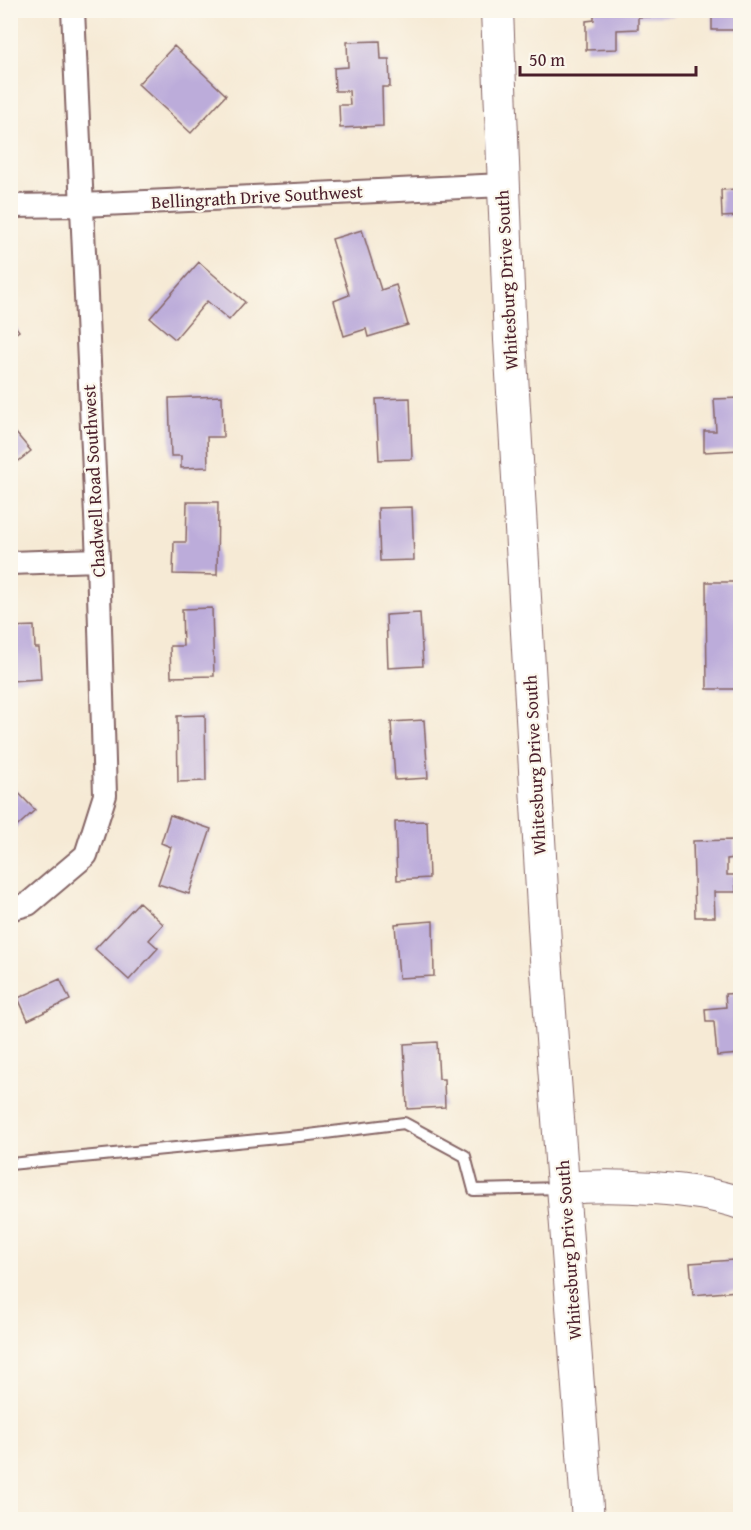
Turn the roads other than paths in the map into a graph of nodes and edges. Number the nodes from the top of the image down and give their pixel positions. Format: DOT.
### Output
graph roads {
  1 [pos="73,10"];
  2 [pos="497,10"];
  3 [pos="503,185"];
  4 [pos="82,205"];
  5 [pos="10,206"];
  6 [pos="98,560"];
  7 [pos="10,563"];
  8 [pos="10,909"];
  9 [pos="10,1164"];
  10 [pos="564,1188"];
  11 [pos="741,1203"];
  12 [pos="588,1520"];
  1 -- 4 [label="street, Chadwell Road Southwest"];
  2 -- 3 [label="main road, Whitesburg Drive South"];
  3 -- 4 [label="street, Bellingrath Drive Southwest"];
  3 -- 10 [label="main road, Whitesburg Drive South"];
  4 -- 5 [label="street, Bellingrath Drive Southwest"];
  4 -- 6 [label="street, Chadwell Road Southwest"];
  6 -- 7 [label="street"];
  6 -- 8 [label="street, Chadwell Road Southwest"];
  9 -- 10 [label="lane"];
  10 -- 11 [label="main road"];
  10 -- 12 [label="main road, Whitesburg Drive South"];
}
